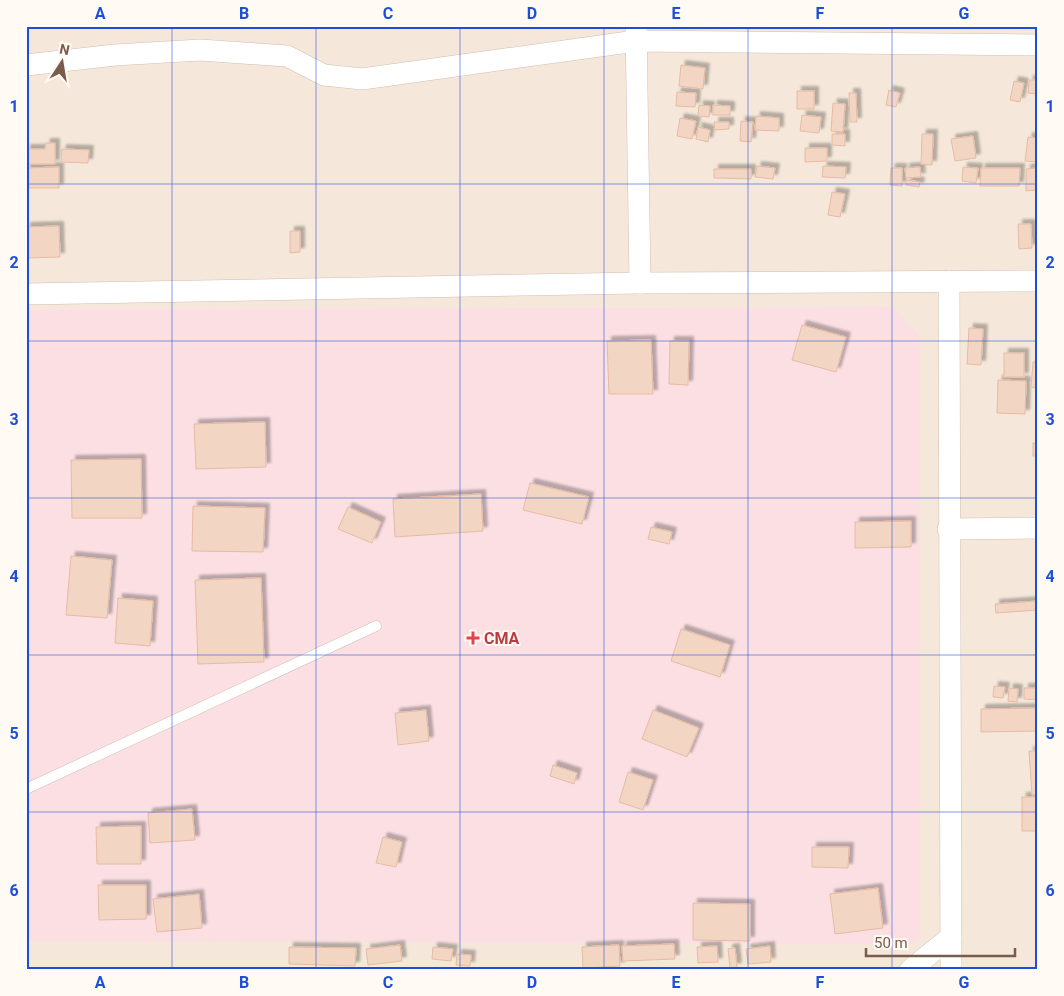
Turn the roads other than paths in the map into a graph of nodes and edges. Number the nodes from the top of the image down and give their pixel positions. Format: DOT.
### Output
graph roads {
  1 [pos="636,34"];
  2 [pos="833,34"];
  3 [pos="1038,45"];
  4 [pos="26,65"];
  5 [pos="949,281"];
  6 [pos="1038,281"];
  7 [pos="640,283"];
  8 [pos="26,294"];
  9 [pos="1038,528"];
  10 [pos="948,529"];
  11 [pos="376,626"];
  12 [pos="26,789"];
  13 [pos="951,937"];
  14 [pos="910,970"];
  15 [pos="951,970"];
  1 -- 2 [label="street"];
  1 -- 4 [label="street"];
  1 -- 7 [label="street"];
  2 -- 3 [label="street"];
  5 -- 6 [label="street"];
  5 -- 7 [label="street"];
  5 -- 10 [label="street"];
  7 -- 8 [label="street"];
  9 -- 10 [label="street"];
  10 -- 13 [label="street"];
  11 -- 12 [label="lane"];
  13 -- 14 [label="street"];
  13 -- 15 [label="street"];
}
